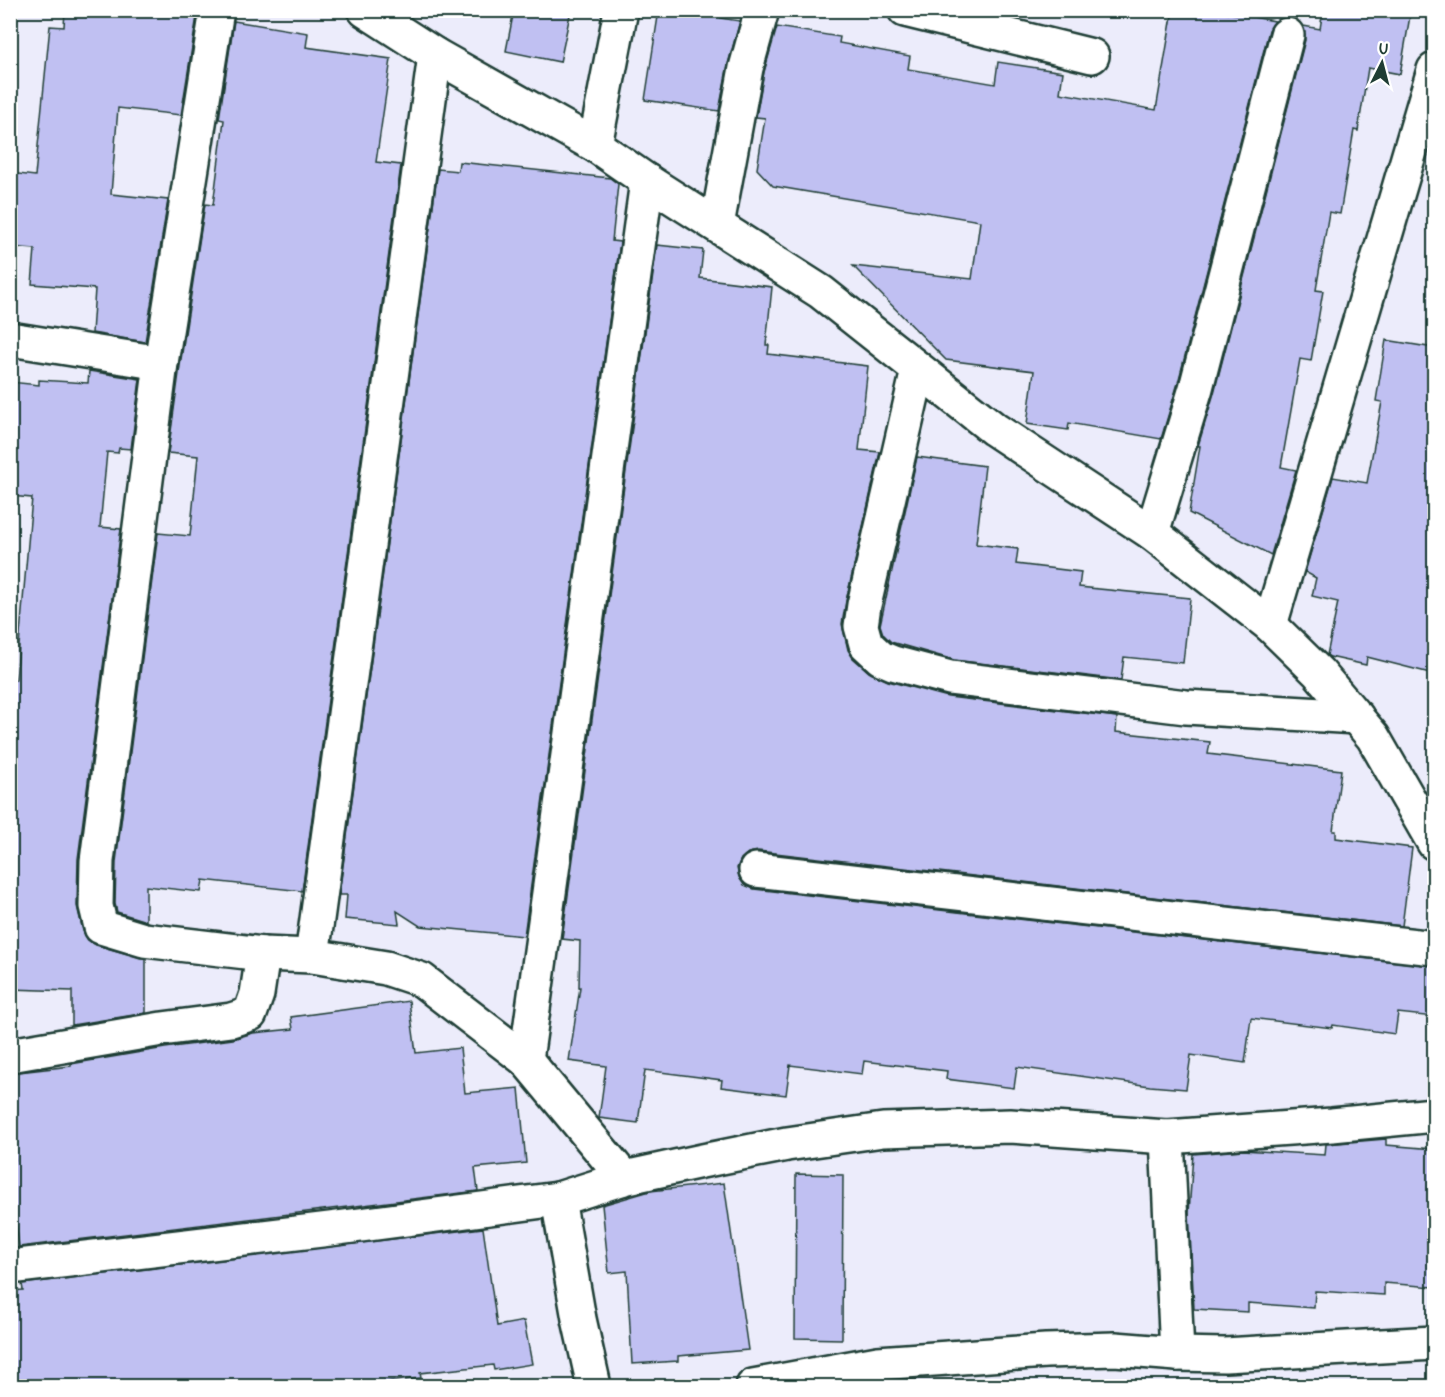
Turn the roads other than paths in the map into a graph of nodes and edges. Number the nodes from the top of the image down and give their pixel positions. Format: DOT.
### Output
graph roads {
  1 [pos="217,10"];
  2 [pos="365,10"];
  3 [pos="621,10"];
  4 [pos="762,10"];
  5 [pos="905,10"];
  6 [pos="1287,35"];
  7 [pos="435,56"];
  8 [pos="1092,57"];
  9 [pos="1434,70"];
  10 [pos="596,145"];
  11 [pos="647,181"];
  12 [pos="717,225"];
  13 [pos="10,339"];
  14 [pos="161,363"];
  15 [pos="918,370"];
  16 [pos="1152,533"];
  17 [pos="1270,625"];
  18 [pos="1357,717"];
  19 [pos="1434,840"];
  20 [pos="756,870"];
  21 [pos="1434,948"];
  22 [pos="263,954"];
  23 [pos="312,956"];
  24 [pos="10,1055"];
  25 [pos="526,1060"];
  26 [pos="1434,1114"];
  27 [pos="1167,1137"];
  28 [pos="624,1178"];
  29 [pos="558,1199"];
  30 [pos="10,1267"];
  31 [pos="1434,1343"];
  32 [pos="1177,1354"];
  33 [pos="594,1386"];
  34 [pos="753,1386"];
  1 -- 14 [label="street"];
  2 -- 7 [label="street"];
  3 -- 10 [label="street"];
  4 -- 12 [label="street"];
  5 -- 8 [label="street"];
  6 -- 16 [label="street"];
  7 -- 10 [label="street"];
  7 -- 23 [label="street"];
  9 -- 17 [label="street"];
  10 -- 11 [label="street"];
  11 -- 12 [label="street"];
  11 -- 25 [label="street"];
  12 -- 15 [label="street"];
  13 -- 14 [label="street"];
  14 -- 22 [label="street"];
  15 -- 16 [label="street"];
  15 -- 18 [label="street"];
  16 -- 17 [label="street"];
  17 -- 18 [label="street"];
  18 -- 19 [label="street"];
  20 -- 21 [label="street"];
  22 -- 23 [label="street"];
  22 -- 24 [label="street"];
  23 -- 25 [label="street"];
  25 -- 28 [label="street"];
  26 -- 27 [label="street"];
  27 -- 28 [label="street"];
  27 -- 32 [label="street"];
  28 -- 29 [label="street"];
  29 -- 30 [label="street"];
  29 -- 33 [label="street"];
  31 -- 32 [label="street"];
  32 -- 34 [label="street"];
}
